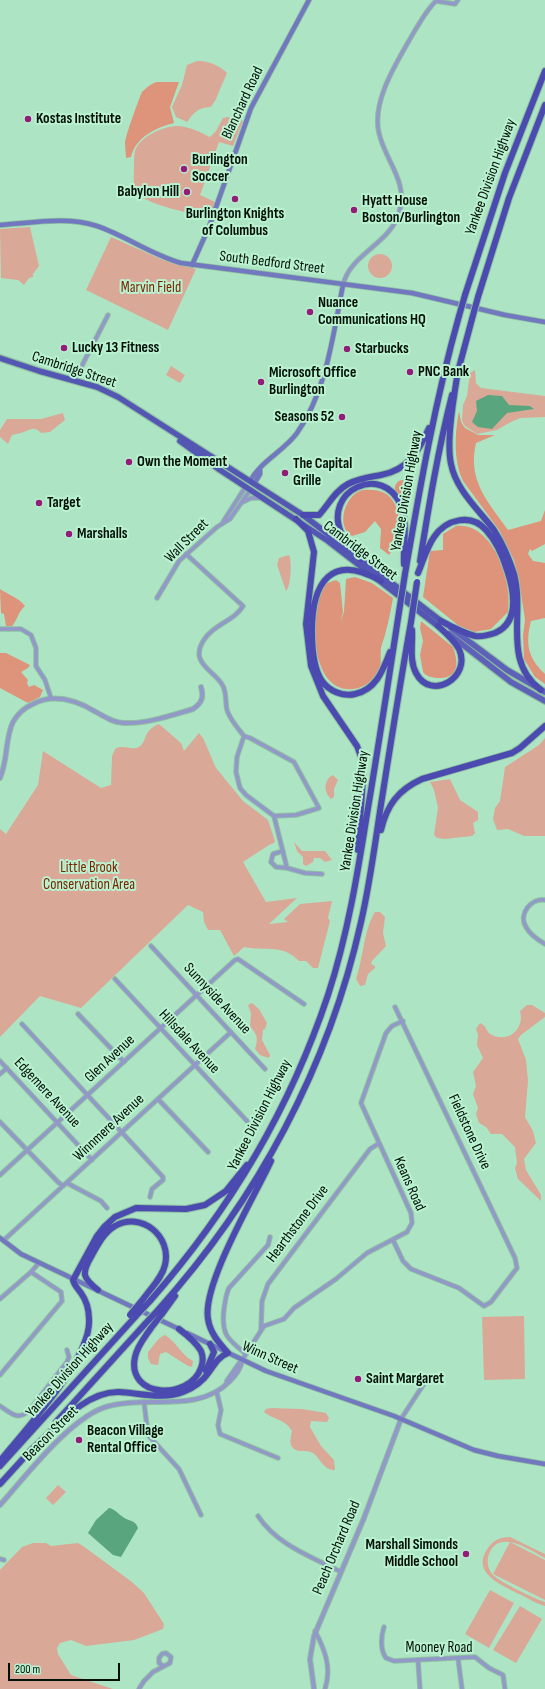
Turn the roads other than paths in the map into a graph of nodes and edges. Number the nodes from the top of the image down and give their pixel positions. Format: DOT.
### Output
graph roads {
  1 [pos="309,0"];
  2 [pos="436,0"];
  3 [pos="458,0"];
  4 [pos="545,71"];
  5 [pos="545,105"];
  6 [pos="0,225"];
  7 [pos="192,265"];
  8 [pos="343,285"];
  9 [pos="108,315"];
  10 [pos="545,322"];
  11 [pos="0,358"];
  12 [pos="458,371"];
  13 [pos="74,381"];
  14 [pos="434,415"];
  15 [pos="158,424"];
  16 [pos="252,482"];
  17 [pos="249,488"];
  18 [pos="267,500"];
  19 [pos="241,504"];
  20 [pos="303,515"];
  21 [pos="296,519"];
  22 [pos="223,522"];
  23 [pos="186,554"];
  24 [pos="362,559"];
  25 [pos="418,573"];
  26 [pos="405,574"];
  27 [pos="381,581"];
  28 [pos="157,598"];
  29 [pos="411,622"];
  30 [pos="440,623"];
  31 [pos="0,628"];
  32 [pos="394,644"];
  33 [pos="201,687"];
  34 [pos="543,691"];
  35 [pos="51,698"];
  36 [pos="545,701"];
  37 [pos="545,727"];
  38 [pos="244,736"];
  39 [pos="0,778"];
  40 [pos="274,816"];
  41 [pos="283,851"];
  42 [pos="372,864"];
  43 [pos="287,868"];
  44 [pos="358,869"];
  45 [pos="322,874"];
  46 [pos="545,900"];
  47 [pos="545,944"];
  48 [pos="150,946"];
  49 [pos="115,979"];
  50 [pos="197,994"];
  51 [pos="304,1004"];
  52 [pos="395,1007"];
  53 [pos="78,1014"];
  54 [pos="403,1021"];
  55 [pos="22,1024"];
  56 [pos="160,1028"];
  57 [pos="231,1032"];
  58 [pos="0,1061"];
  59 [pos="124,1062"];
  60 [pos="194,1066"];
  61 [pos="7,1068"];
  62 [pos="265,1069"];
  63 [pos="0,1074"];
  64 [pos="88,1096"];
  65 [pos="158,1099"];
  66 [pos="247,1121"];
  67 [pos="0,1122"];
  68 [pos="58,1124"];
  69 [pos="286,1127"];
  70 [pos="122,1133"];
  71 [pos="378,1144"];
  72 [pos="260,1149"];
  73 [pos="28,1151"];
  74 [pos="208,1152"];
  75 [pos="92,1160"];
  76 [pos="0,1175"];
  77 [pos="65,1185"];
  78 [pos="150,1197"];
  79 [pos="107,1208"];
  80 [pos="270,1237"];
  81 [pos="2,1239"];
  82 [pos="393,1240"];
  83 [pos="39,1263"];
  84 [pos="31,1272"];
  85 [pos="73,1278"];
  86 [pos="98,1290"];
  87 [pos="0,1299"];
  88 [pos="147,1300"];
  89 [pos="160,1312"];
  90 [pos="179,1329"];
  91 [pos="262,1329"];
  92 [pos="210,1344"];
  93 [pos="68,1350"];
  94 [pos="228,1353"];
  95 [pos="246,1354"];
  96 [pos="242,1360"];
  97 [pos="0,1375"];
  98 [pos="429,1376"];
  99 [pos="199,1383"];
  100 [pos="217,1393"];
  101 [pos="144,1402"];
  102 [pos="0,1406"];
  103 [pos="401,1420"];
  104 [pos="30,1451"];
  105 [pos="278,1458"];
  106 [pos="0,1461"];
  107 [pos="545,1464"];
  108 [pos="0,1466"];
  109 [pos="0,1484"];
  110 [pos="0,1505"];
  111 [pos="201,1515"];
  112 [pos="258,1516"];
  113 [pos="341,1572"];
  114 [pos="384,1627"];
  115 [pos="315,1631"];
  116 [pos="458,1658"];
  117 [pos="418,1660"];
  118 [pos="163,1666"];
  119 [pos="139,1689"];
  120 [pos="314,1689"];
  121 [pos="325,1689"];
  122 [pos="420,1689"];
  123 [pos="462,1689"];
  124 [pos="505,1689"];
  1 -- 7 [label="main road, Blanchard Road"];
  2 -- 3 [label="street"];
  2 -- 8 [label="street"];
  4 -- 14 [label="highway, Yankee Division Highway, bridge"];
  5 -- 12 [label="highway, Yankee Division Highway, bridge"];
  6 -- 7 [label="main road, South Bedford Street"];
  7 -- 8 [label="main road, South Bedford Street"];
  8 -- 10 [label="main road, South Bedford Street"];
  8 -- 16 [label="main road"];
  9 -- 13 [label="street"];
  11 -- 13 [label="highway, Cambridge Street"];
  12 -- 25 [label="highway, Yankee Division Highway"];
  12 -- 34 [label="highway"];
  13 -- 15 [label="highway, Cambridge Street"];
  14 -- 20 [label="highway"];
  14 -- 26 [label="highway, Yankee Division Highway"];
  15 -- 16 [label="highway, Cambridge Street"];
  15 -- 17 [label="highway, Cambridge Street"];
  16 -- 17 [label="highway"];
  16 -- 20 [label="highway, Cambridge Street"];
  17 -- 18 [label="highway, Cambridge Street"];
  17 -- 19 [label="street, Wall Street"];
  17 -- 22 [label="street, Wall Street"];
  18 -- 19 [label="street"];
  18 -- 21 [label="highway, Cambridge Street"];
  19 -- 22 [label="street, Wall Street"];
  20 -- 24 [label="highway, Cambridge Street"];
  21 -- 27 [label="highway, Cambridge Street"];
  21 -- 44 [label="highway"];
  22 -- 23 [label="street, Wall Street"];
  23 -- 28 [label="street, Wall Street"];
  23 -- 38 [label="street"];
  24 -- 26 [label="highway"];
  24 -- 30 [label="highway, Cambridge Street"];
  25 -- 29 [label="highway, Yankee Division Highway, bridge"];
  25 -- 30 [label="highway"];
  26 -- 32 [label="highway, Yankee Division Highway, bridge"];
  27 -- 30 [label="highway, Cambridge Street"];
  27 -- 32 [label="highway"];
  29 -- 30 [label="highway"];
  29 -- 42 [label="highway, Yankee Division Highway"];
  30 -- 34 [label="main road, Cambridge Street"];
  30 -- 36 [label="main road, Cambridge Street"];
  31 -- 35 [label="street"];
  32 -- 44 [label="highway, Yankee Division Highway"];
  33 -- 35 [label="street"];
  35 -- 39 [label="street"];
  37 -- 42 [label="highway"];
  38 -- 40 [label="street"];
  38 -- 40 [label="street"];
  40 -- 41 [label="street"];
  41 -- 43 [label="street"];
  41 -- 43 [label="street"];
  42 -- 69 [label="highway, Yankee Division Highway"];
  43 -- 45 [label="street"];
  44 -- 72 [label="highway, Yankee Division Highway"];
  46 -- 47 [label="street"];
  48 -- 50 [label="street, Sunnyside Avenue"];
  49 -- 56 [label="street, Hillsdale Avenue"];
  50 -- 51 [label="street, Glen Avenue"];
  50 -- 56 [label="street, Glen Avenue"];
  50 -- 57 [label="street, Sunnyside Avenue"];
  52 -- 54 [label="street, Fieldstone Drive"];
  53 -- 59 [label="street"];
  54 -- 71 [label="street, Keans Road"];
  54 -- 82 [label="street, Fieldstone Drive"];
  55 -- 64 [label="street"];
  56 -- 59 [label="street, Glen Avenue"];
  56 -- 60 [label="street, Hillsdale Avenue"];
  57 -- 60 [label="street, Winnmere Avenue"];
  57 -- 62 [label="street, Sunnyside Avenue"];
  58 -- 61 [label="street, Edgemere Avenue"];
  59 -- 64 [label="street, Glen Avenue"];
  60 -- 65 [label="street, Winnmere Avenue"];
  60 -- 66 [label="street, Hillsdale Avenue"];
  61 -- 63 [label="street"];
  61 -- 68 [label="street, Edgemere Avenue"];
  64 -- 68 [label="street, Glen Avenue"];
  64 -- 70 [label="street"];
  65 -- 70 [label="street, Winnmere Avenue"];
  65 -- 74 [label="street"];
  67 -- 73 [label="street"];
  68 -- 73 [label="street, Glen Avenue"];
  68 -- 75 [label="street, Edgemere Avenue"];
  69 -- 89 [label="highway, Yankee Division Highway"];
  69 -- 94 [label="highway"];
  70 -- 75 [label="street, Winnmere Avenue"];
  70 -- 78 [label="street"];
  71 -- 82 [label="street, Keans Road"];
  71 -- 91 [label="street, Hearthstone Drive"];
  72 -- 85 [label="highway"];
  72 -- 88 [label="highway, Yankee Division Highway"];
  73 -- 76 [label="street, Glen Avenue"];
  73 -- 77 [label="street"];
  75 -- 77 [label="street, Winnmere Avenue"];
  77 -- 79 [label="street"];
  77 -- 81 [label="street, Winnmere Avenue"];
  80 -- 95 [label="street"];
  81 -- 83 [label="main road, Winn Street"];
  82 -- 91 [label="street, Keans Road"];
  83 -- 84 [label="street"];
  83 -- 85 [label="main road, Winn Street"];
  84 -- 87 [label="street"];
  84 -- 97 [label="street"];
  85 -- 86 [label="main road, Winn Street"];
  85 -- 106 [label="highway"];
  86 -- 88 [label="highway"];
  86 -- 90 [label="main road, Winn Street"];
  88 -- 108 [label="highway, Yankee Division Highway, bridge"];
  89 -- 90 [label="highway, bridge"];
  89 -- 104 [label="highway, Yankee Division Highway, bridge"];
  90 -- 92 [label="main road, Winn Street"];
  91 -- 95 [label="street"];
  92 -- 94 [label="main road, Winn Street"];
  92 -- 99 [label="highway"];
  93 -- 102 [label="street"];
  94 -- 96 [label="main road, Winn Street"];
  94 -- 99 [label="highway"];
  95 -- 96 [label="street"];
  96 -- 100 [label="street, Beacon Street"];
  96 -- 103 [label="main road, Winn Street"];
  98 -- 103 [label="street"];
  99 -- 104 [label="highway"];
  100 -- 101 [label="street, Beacon Street"];
  100 -- 105 [label="street"];
  101 -- 110 [label="street, Beacon Street"];
  101 -- 111 [label="street"];
  103 -- 107 [label="main road, Winn Street"];
  103 -- 113 [label="street, Peach Orchard Road"];
  104 -- 109 [label="highway, Yankee Division Highway"];
  112 -- 113 [label="street"];
  113 -- 115 [label="street, Peach Orchard Road"];
  114 -- 117 [label="street, Mooney Road"];
  115 -- 120 [label="street, Peach Orchard Road"];
  115 -- 121 [label="street"];
  116 -- 117 [label="street, Mooney Road"];
  116 -- 123 [label="street"];
  116 -- 124 [label="street, Mooney Road"];
  117 -- 122 [label="street"];
  118 -- 119 [label="street"];
}
